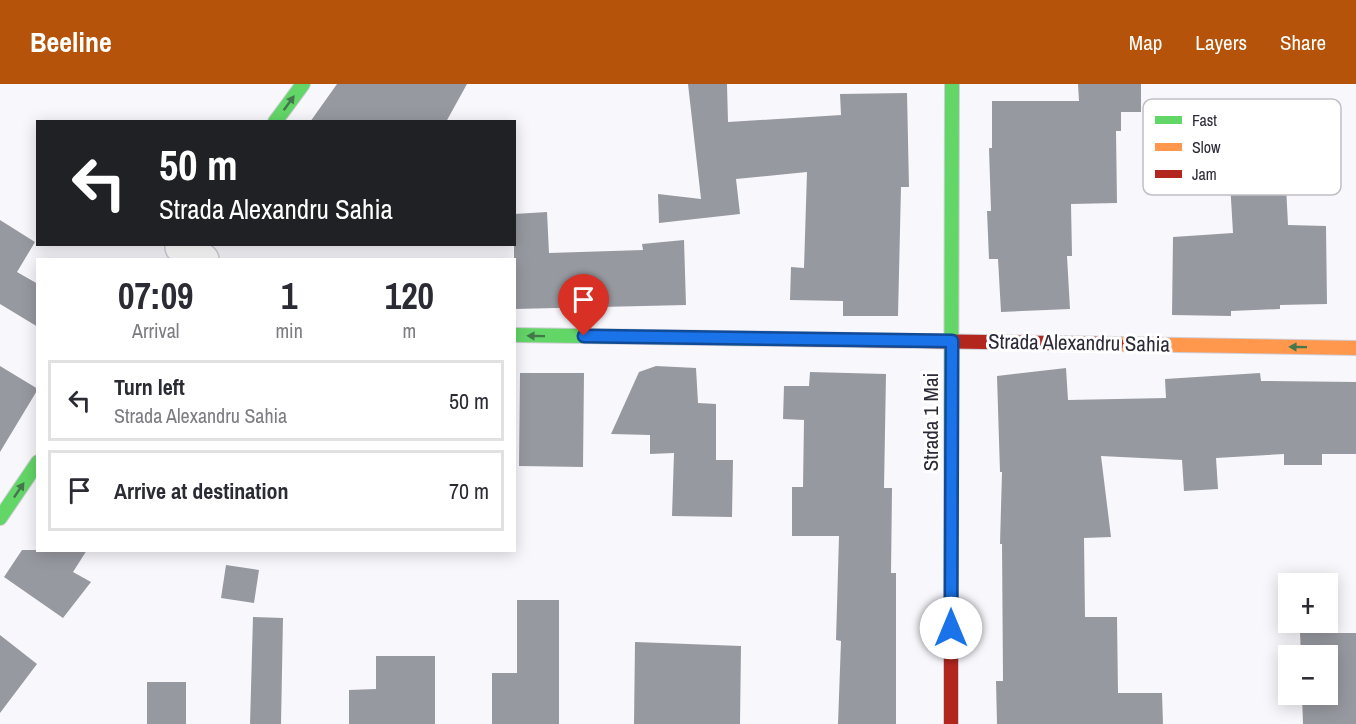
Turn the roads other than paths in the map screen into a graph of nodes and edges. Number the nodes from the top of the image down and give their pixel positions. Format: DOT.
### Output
graph roads {
  1 [pos="303,84"];
  2 [pos="952,84"];
  3 [pos="276,120"];
  4 [pos="516,335"];
  5 [pos="952,341"];
  6 [pos="1356,348"];
  7 [pos="36,465"];
  8 [pos="0,518"];
  9 [pos="951,724"];
  3 -- 1 [label="street, one-way"];
  2 -- 5 [label="street, Strada 1 Mai"];
  5 -- 4 [label="street, Strada Alexandru Sahia, one-way"];
  6 -- 5 [label="street, Strada Alexandru Sahia, one-way"];
  5 -- 9 [label="street, Strada 1 Mai"];
  8 -- 7 [label="street, one-way"];
}
